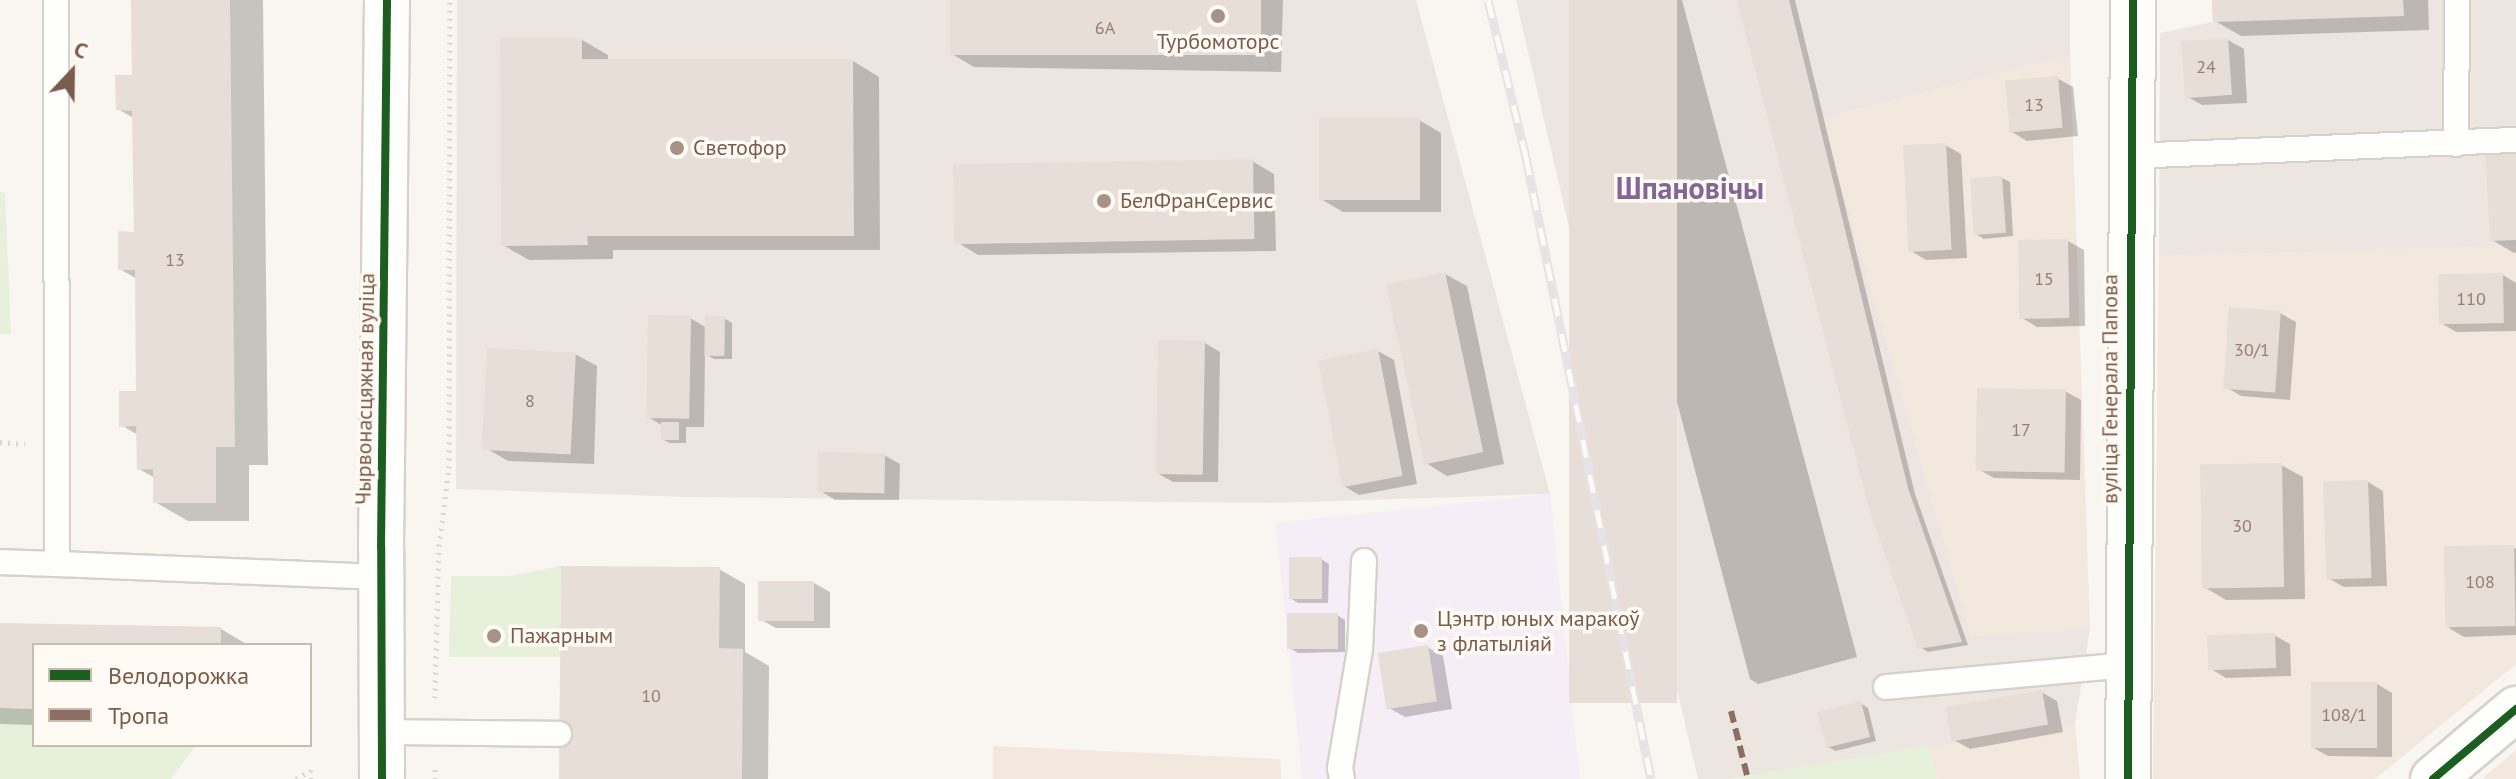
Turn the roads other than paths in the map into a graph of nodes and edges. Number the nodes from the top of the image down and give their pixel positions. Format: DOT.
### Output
graph roads {
  1 [pos="56,0"];
  2 [pos="387,0"];
  3 [pos="2133,0"];
  4 [pos="2457,0"];
  5 [pos="2516,140"];
  6 [pos="2456,144"];
  7 [pos="2130,156"];
  8 [pos="1364,561"];
  9 [pos="0,562"];
  10 [pos="57,564"];
  11 [pos="381,577"];
  12 [pos="2126,665"];
  13 [pos="1886,687"];
  14 [pos="2516,709"];
  15 [pos="382,732"];
  16 [pos="559,734"];
  17 [pos="382,779"];
  18 [pos="1342,779"];
  19 [pos="2128,779"];
  20 [pos="2433,779"];
  1 -- 10 [label="lane"];
  2 -- 11 [label="street, Чырвонасцяжная вуліца"];
  3 -- 7 [label="street, вуліца Генерала Папова"];
  4 -- 6 [label="lane"];
  5 -- 6 [label="lane"];
  6 -- 7 [label="lane"];
  7 -- 12 [label="street, вуліца Генерала Папова"];
  8 -- 18 [label="lane"];
  9 -- 10 [label="lane"];
  10 -- 11 [label="lane"];
  11 -- 15 [label="street, Чырвонасцяжная вуліца"];
  12 -- 13 [label="lane"];
  12 -- 19 [label="street, вуліца Генерала Папова"];
  14 -- 20 [label="street"];
  15 -- 16 [label="lane"];
  15 -- 17 [label="street, Чырвонасцяжная вуліца"];
}
